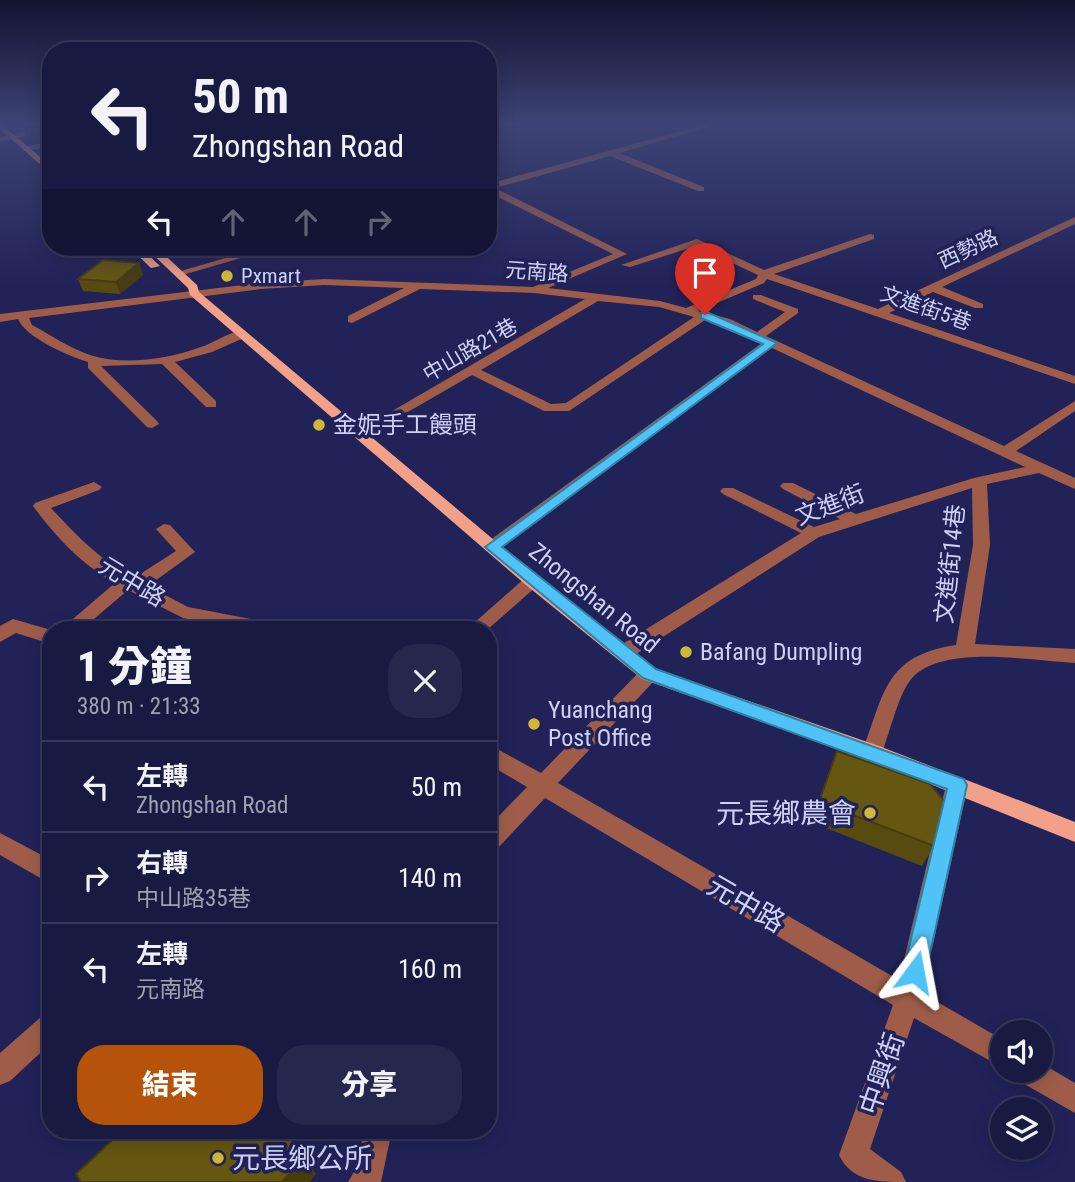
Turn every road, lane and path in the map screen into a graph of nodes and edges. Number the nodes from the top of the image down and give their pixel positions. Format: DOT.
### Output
graph roads {
  1 [pos="525,177"];
  2 [pos="671,177"];
  3 [pos="497,185"];
  4 [pos="701,189"];
  5 [pos="497,190"];
  6 [pos="497,191"];
  7 [pos="1074,222"];
  8 [pos="870,237"];
  9 [pos="636,254"];
  10 [pos="144,256"];
  11 [pos="160,256"];
  12 [pos="241,256"];
  13 [pos="626,265"];
  14 [pos="179,273"];
  15 [pos="764,274"];
  16 [pos="422,284"];
  17 [pos="932,287"];
  18 [pos="534,290"];
  19 [pos="194,293"];
  20 [pos="598,296"];
  21 [pos="757,298"];
  22 [pos="979,306"];
  23 [pos="688,311"];
  24 [pos="877,314"];
  25 [pos="22,315"];
  26 [pos="705,315"];
  27 [pos="0,318"];
  28 [pos="352,319"];
  29 [pos="242,334"];
  30 [pos="757,337"];
  31 [pos="771,343"];
  32 [pos="99,361"];
  33 [pos="167,362"];
  34 [pos="473,371"];
  35 [pos="1075,380"];
  36 [pos="211,404"];
  37 [pos="1075,405"];
  38 [pos="152,424"];
  39 [pos="360,435"];
  40 [pos="1004,452"];
  41 [pos="1040,468"];
  42 [pos="979,481"];
  43 [pos="1075,484"];
  44 [pos="788,486"];
  45 [pos="94,487"];
  46 [pos="728,491"];
  47 [pos="853,519"];
  48 [pos="164,529"];
  49 [pos="813,533"];
  50 [pos="492,547"];
  51 [pos="532,581"];
  52 [pos="131,584"];
  53 [pos="81,621"];
  54 [pos="228,621"];
  55 [pos="485,621"];
  56 [pos="42,634"];
  57 [pos="0,635"];
  58 [pos="964,652"];
  59 [pos="623,653"];
  60 [pos="1075,656"];
  61 [pos="649,674"];
  62 [pos="872,752"];
  63 [pos="497,758"];
  64 [pos="957,785"];
  65 [pos="543,786"];
  66 [pos="1075,832"];
  67 [pos="497,834"];
  68 [pos="0,843"];
  69 [pos="42,868"];
  70 [pos="908,998"];
  71 [pos="42,1033"];
  72 [pos="990,1047"];
  73 [pos="0,1071"];
  74 [pos="1049,1083"];
  75 [pos="1075,1099"];
  76 [pos="376,1139"];
  77 [pos="363,1182"];
  78 [pos="891,1182"];
  1 -- 3 [label="street"];
  2 -- 4 [label="street"];
  5 -- 9 [label="street"];
  6 -- 18 [label="street"];
  7 -- 17 [label="street, 西勢路"];
  8 -- 15 [label="street"];
  10 -- 19 [label="main road, Zhongshan Road"];
  11 -- 14 [label="main road, Zhongshan Road"];
  12 -- 14 [label="street"];
  13 -- 15 [label="street, 文進街5巷"];
  14 -- 19 [label="main road, Zhongshan Road"];
  15 -- 23 [label="street"];
  15 -- 24 [label="street, 文進街5巷"];
  16 -- 18 [label="street, 元南路"];
  16 -- 19 [label="street, 元南路"];
  16 -- 28 [label="street"];
  17 -- 22 [label="street"];
  17 -- 24 [label="street, 西勢路"];
  18 -- 20 [label="street, 元南路"];
  19 -- 25 [label="street, 元南路"];
  19 -- 29 [label="main road, Zhongshan Road"];
  20 -- 23 [label="street, 元南路"];
  20 -- 34 [label="street, 中山路21巷"];
  21 -- 30 [label="street"];
  23 -- 26 [label="street, 元南路"];
  24 -- 35 [label="street, 文進街5巷"];
  25 -- 27 [label="street, 元南路"];
  25 -- 32 [label="street"];
  26 -- 30 [label="street, 元南路"];
  26 -- 34 [label="street"];
  29 -- 33 [label="street"];
  29 -- 39 [label="main road, Zhongshan Road"];
  30 -- 31 [label="street, 元南路"];
  31 -- 40 [label="street"];
  31 -- 50 [label="street"];
  32 -- 33 [label="street"];
  32 -- 38 [label="street"];
  33 -- 36 [label="street"];
  34 -- 39 [label="street, 中山路21巷"];
  37 -- 40 [label="street"];
  39 -- 50 [label="main road, Zhongshan Road"];
  40 -- 41 [label="street"];
  41 -- 42 [label="street, 文進街"];
  41 -- 43 [label="street"];
  42 -- 47 [label="street, 文進街"];
  42 -- 58 [label="street, 文進街14巷"];
  44 -- 47 [label="street"];
  45 -- 52 [label="street, 元中路"];
  46 -- 49 [label="street"];
  47 -- 49 [label="street, 文進街"];
  48 -- 52 [label="street"];
  49 -- 59 [label="street, 文進街"];
  50 -- 51 [label="main road, Zhongshan Road"];
  51 -- 55 [label="street"];
  51 -- 59 [label="main road, Zhongshan Road"];
  52 -- 53 [label="street"];
  52 -- 54 [label="street, 元中路"];
  56 -- 57 [label="street"];
  58 -- 60 [label="street"];
  58 -- 62 [label="street"];
  59 -- 61 [label="main road, Zhongshan Road"];
  61 -- 62 [label="main road, Zhongshan Road"];
  61 -- 65 [label="street"];
  62 -- 64 [label="main road, Zhongshan Road"];
  63 -- 65 [label="street, 元中路"];
  64 -- 66 [label="main road, Zhongshan Road"];
  64 -- 70 [label="street, 中興街"];
  65 -- 67 [label="street"];
  65 -- 70 [label="street, 元中路"];
  68 -- 69 [label="street"];
  70 -- 72 [label="street, 元中路"];
  70 -- 78 [label="street, 中興街"];
  71 -- 73 [label="street"];
  74 -- 75 [label="street"];
  76 -- 77 [label="street"];
}
